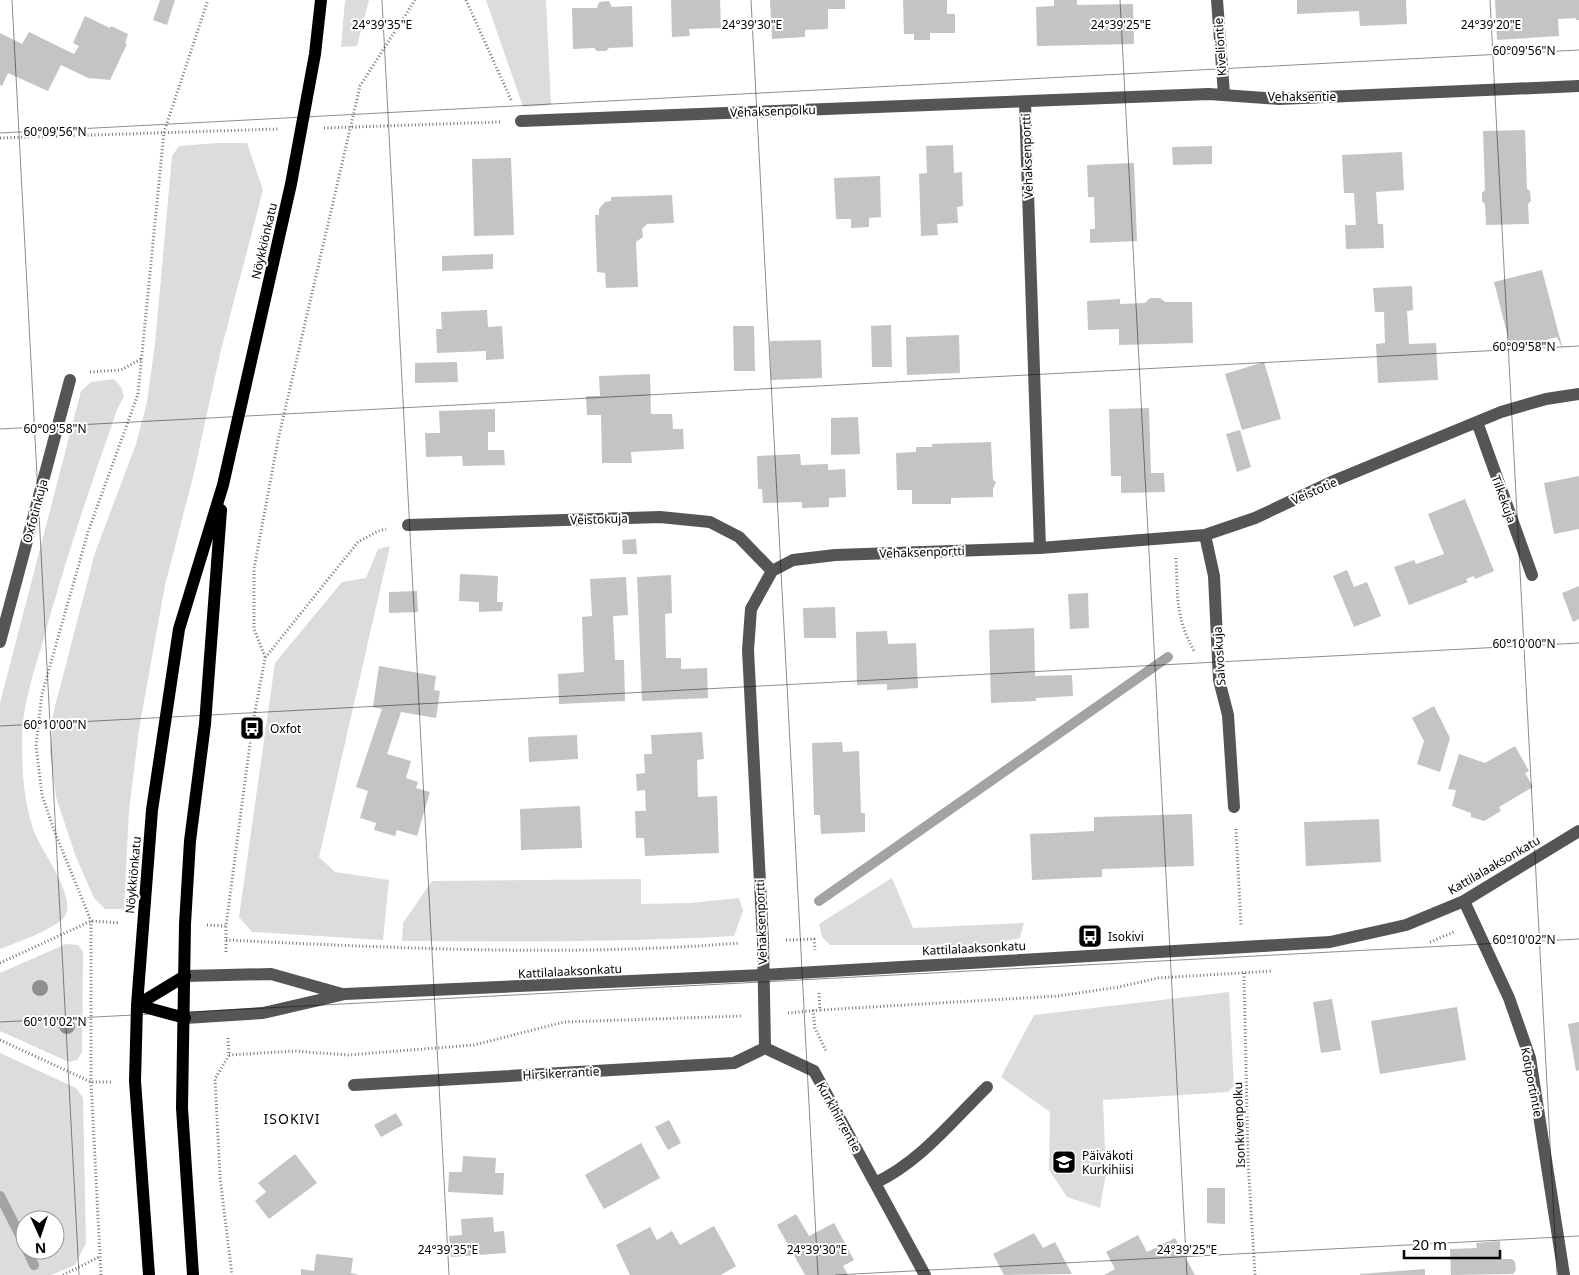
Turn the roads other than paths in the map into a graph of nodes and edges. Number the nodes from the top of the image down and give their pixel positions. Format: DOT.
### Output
graph roads {
  1 [pos="321,0"];
  2 [pos="1217,0"];
  3 [pos="1579,86"];
  4 [pos="1224,94"];
  5 [pos="1025,103"];
  6 [pos="520,121"];
  7 [pos="70,380"];
  8 [pos="1579,394"];
  9 [pos="1476,422"];
  10 [pos="223,485"];
  11 [pos="408,525"];
  12 [pos="1205,535"];
  13 [pos="1040,548"];
  14 [pos="772,571"];
  15 [pos="1532,575"];
  16 [pos="0,642"];
  17 [pos="1234,807"];
  18 [pos="1579,831"];
  19 [pos="1464,901"];
  20 [pos="763,975"];
  21 [pos="185,976"];
  22 [pos="345,994"];
  23 [pos="137,1005"];
  24 [pos="185,1018"];
  25 [pos="765,1048"];
  26 [pos="354,1085"];
  27 [pos="987,1087"];
  28 [pos="875,1183"];
  29 [pos="149,1275"];
  30 [pos="193,1275"];
  31 [pos="925,1275"];
  32 [pos="1564,1275"];
  1 -- 10 [label="main road, Nöykkiönkatu"];
  2 -- 4 [label="street, Kiveliöntie"];
  3 -- 4 [label="street, Vehaksentie"];
  4 -- 5 [label="street, Vehaksentie"];
  5 -- 6 [label="street, Vehaksenpolku"];
  5 -- 13 [label="street, Vehaksenportti"];
  7 -- 16 [label="street, Oxfotinkuja"];
  8 -- 9 [label="street, Veistotie"];
  9 -- 12 [label="street, Veistotie"];
  9 -- 15 [label="street, Tilkekuja"];
  10 -- 21 [label="main road, Nöykkiönkatu"];
  10 -- 23 [label="main road, Nöykkiönkatu"];
  11 -- 14 [label="street, Veistokuja"];
  12 -- 13 [label="street, Veistotie"];
  12 -- 17 [label="street, Salvoskuja"];
  13 -- 14 [label="street, Vehaksenportti"];
  14 -- 20 [label="street, Vehaksenportti"];
  18 -- 19 [label="street, Kattilalaaksonkatu"];
  19 -- 20 [label="street, Kattilalaaksonkatu"];
  19 -- 32 [label="street, Kotiportintie"];
  20 -- 22 [label="street, Kattilalaaksonkatu"];
  20 -- 25 [label="street"];
  21 -- 22 [label="street, Kattilalaaksonkatu"];
  21 -- 23 [label="main road, Kattilalaaksonkatu"];
  21 -- 24 [label="main road, Nöykkiönkatu"];
  22 -- 24 [label="street, Kattilalaaksonkatu"];
  23 -- 24 [label="main road, Kattilalaaksonkatu"];
  23 -- 29 [label="main road, Nöykkiönkatu"];
  24 -- 30 [label="main road, Nöykkiönkatu"];
  25 -- 26 [label="street, Hirsikerrantie"];
  25 -- 28 [label="street, Kurkihirrentie"];
  27 -- 28 [label="street"];
  28 -- 31 [label="street, Kurkihirrentie"];
}
